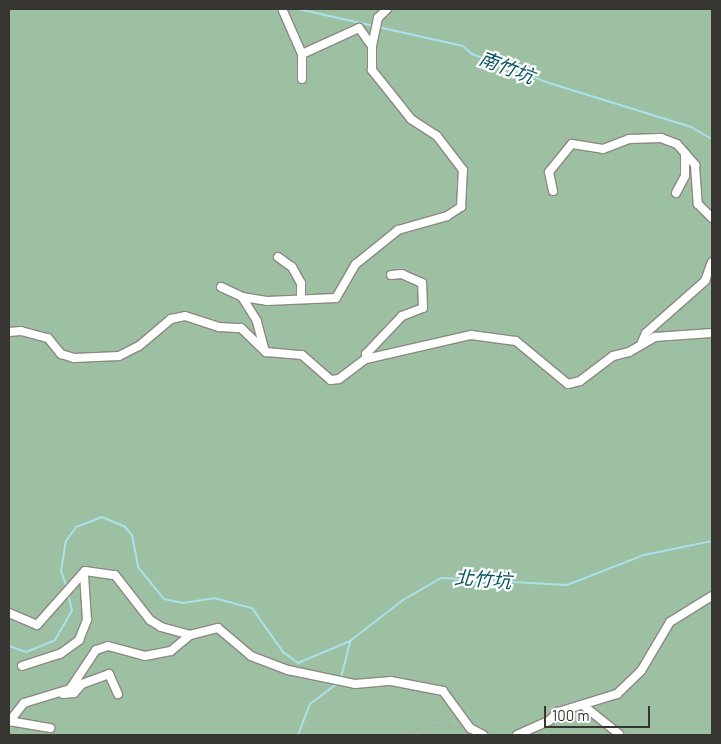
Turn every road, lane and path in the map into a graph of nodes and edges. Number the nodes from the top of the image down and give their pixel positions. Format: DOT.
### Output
graph roads {
  1 [pos="387,9"];
  2 [pos="283,11"];
  3 [pos="372,46"];
  4 [pos="302,54"];
  5 [pos="302,80"];
  6 [pos="685,154"];
  7 [pos="553,191"];
  8 [pos="676,193"];
  9 [pos="712,218"];
  10 [pos="278,257"];
  11 [pos="712,262"];
  12 [pos="391,275"];
  13 [pos="221,287"];
  14 [pos="242,297"];
  15 [pos="301,297"];
  16 [pos="9,332"];
  17 [pos="712,333"];
  18 [pos="642,342"];
  19 [pos="266,352"];
  20 [pos="366,359"];
  21 [pos="85,571"];
  22 [pos="712,596"];
  23 [pos="9,613"];
  24 [pos="190,635"];
  25 [pos="22,666"];
  26 [pos="118,694"];
  27 [pos="59,695"];
  28 [pos="584,706"];
  29 [pos="9,722"];
  30 [pos="50,728"];
  31 [pos="470,728"];
  32 [pos="620,734"];
  33 [pos="410,735"];
  34 [pos="483,735"];
  35 [pos="518,735"];
  1 -- 3 [label="street"];
  2 -- 4 [label="street"];
  3 -- 4 [label="street"];
  3 -- 15 [label="street"];
  4 -- 5 [label="street"];
  6 -- 7 [label="street"];
  6 -- 8 [label="street"];
  6 -- 9 [label="street"];
  10 -- 15 [label="street"];
  11 -- 18 [label="street"];
  12 -- 20 [label="street"];
  13 -- 14 [label="street"];
  14 -- 15 [label="street"];
  14 -- 19 [label="street"];
  16 -- 19 [label="street"];
  17 -- 18 [label="street"];
  18 -- 20 [label="street"];
  19 -- 20 [label="street"];
  21 -- 23 [label="street"];
  21 -- 24 [label="street"];
  21 -- 25 [label="street"];
  22 -- 28 [label="street"];
  24 -- 27 [label="street"];
  24 -- 31 [label="street"];
  26 -- 27 [label="street"];
  27 -- 29 [label="street"];
  28 -- 32 [label="street"];
  28 -- 35 [label="street"];
  29 -- 30 [label="street"];
  31 -- 33 [label="path"];
  31 -- 34 [label="street"];
}
